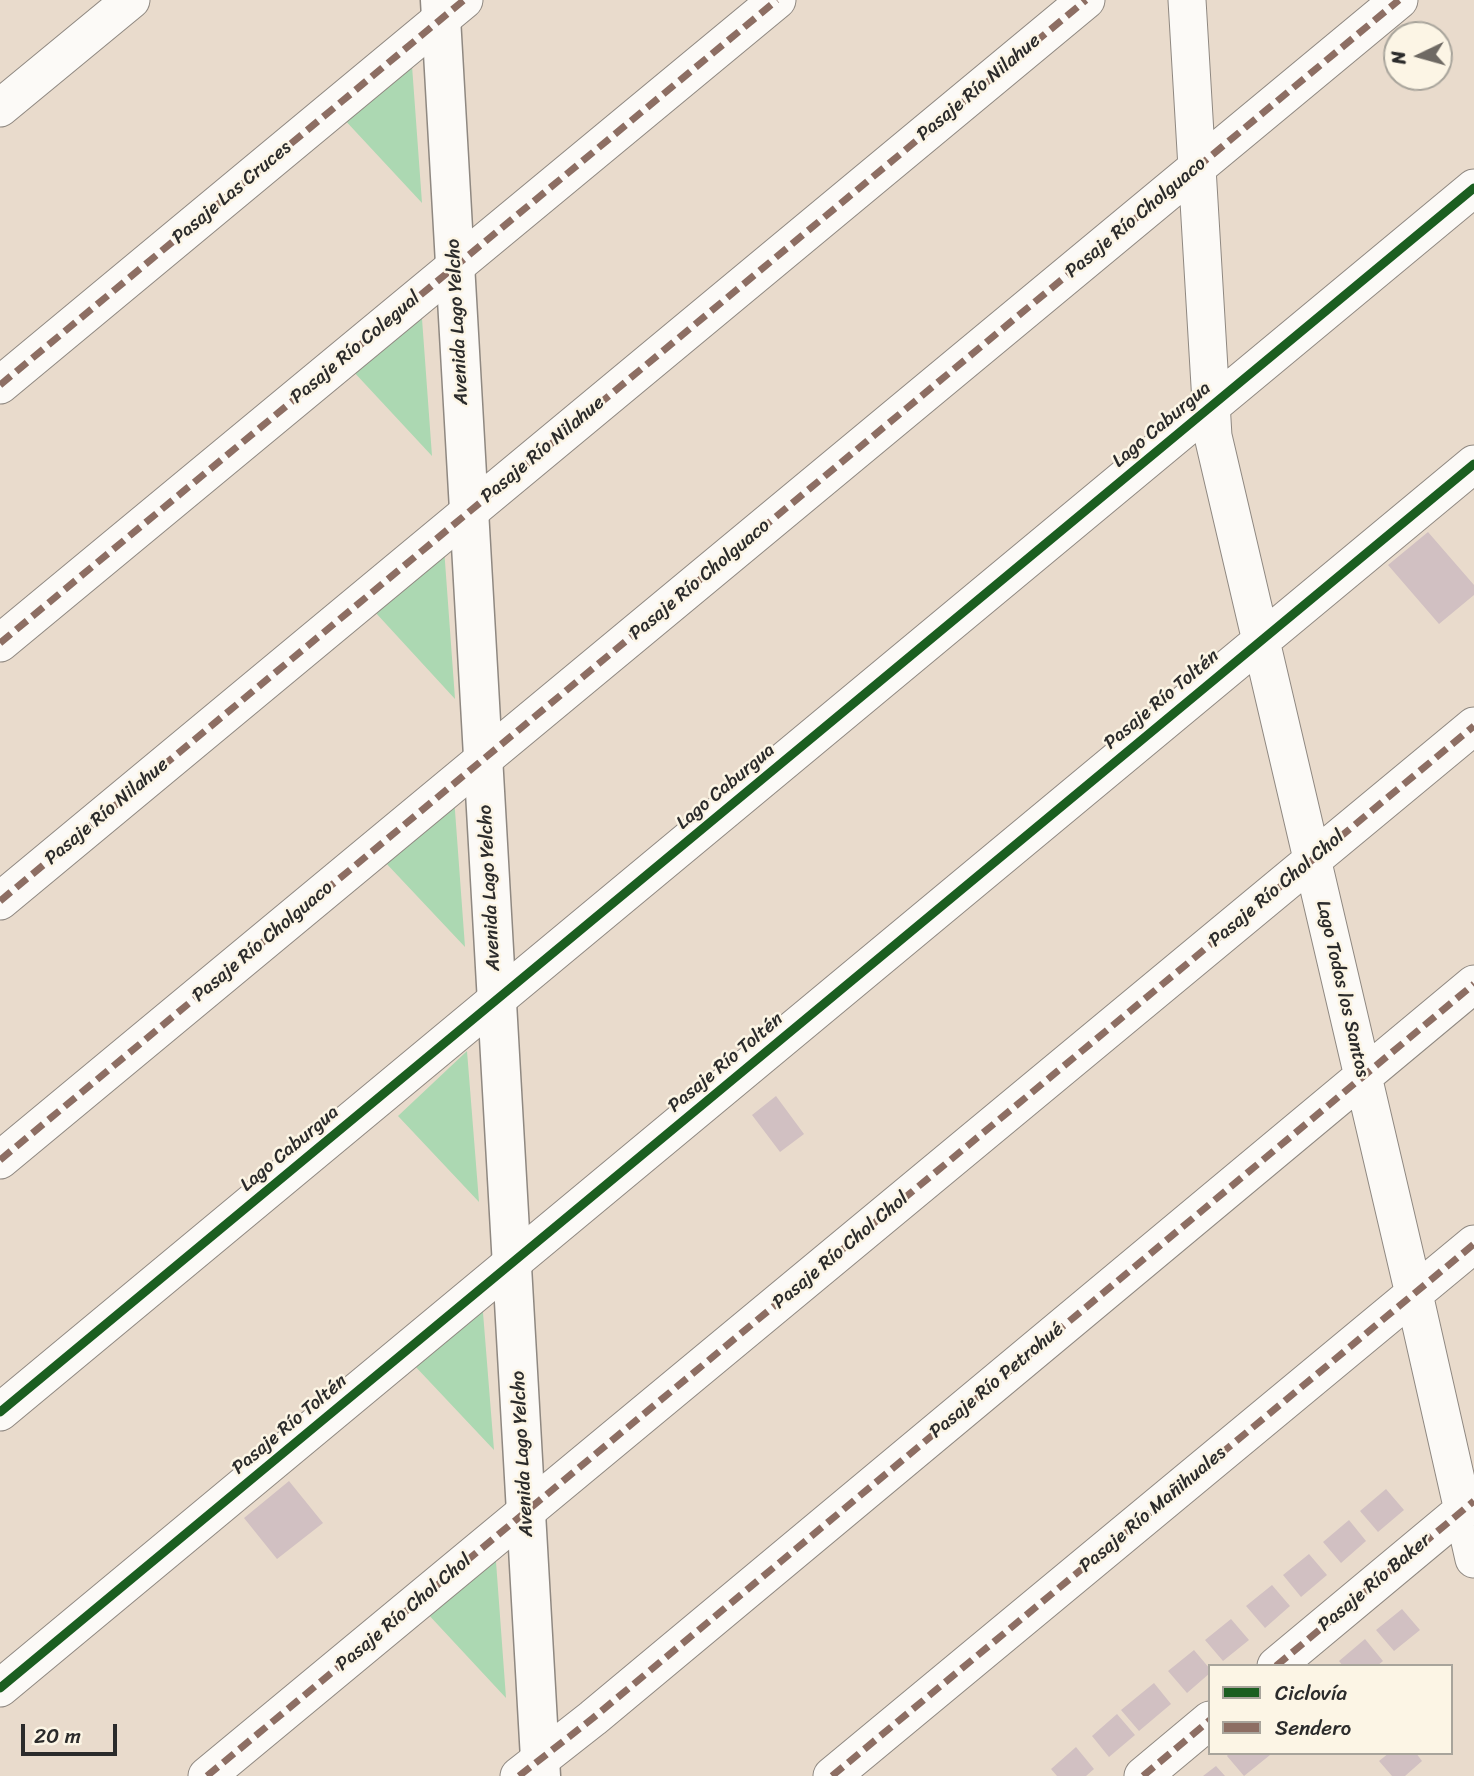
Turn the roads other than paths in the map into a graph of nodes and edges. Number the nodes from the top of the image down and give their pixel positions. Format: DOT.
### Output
graph roads {
  1 [pos="131,0"];
  2 [pos="778,0"];
  3 [pos="1086,0"];
  4 [pos="1187,0"];
  5 [pos="1399,0"];
  6 [pos="448,6"];
  7 [pos="0,108"];
  8 [pos="1197,168"];
  9 [pos="1474,188"];
  10 [pos="455,266"];
  11 [pos="0,385"];
  12 [pos="1211,408"];
  13 [pos="1474,464"];
  14 [pos="469,512"];
  15 [pos="1261,641"];
  16 [pos="0,643"];
  17 [pos="1474,726"];
  18 [pos="483,760"];
  19 [pos="1312,860"];
  20 [pos="0,901"];
  21 [pos="1474,984"];
  22 [pos="497,1000"];
  23 [pos="1363,1076"];
  24 [pos="0,1160"];
  25 [pos="1474,1244"];
  26 [pos="512,1263"];
  27 [pos="1414,1294"];
  28 [pos="0,1412"];
  29 [pos="1468,1506"];
  30 [pos="526,1512"];
  31 [pos="1474,1559"];
  32 [pos="1278,1664"];
  33 [pos="0,1688"];
  34 [pos="1208,1722"];
  35 [pos="533,1770"];
  36 [pos="207,1776"];
  37 [pos="832,1776"];
  38 [pos="1143,1776"];
  1 -- 7 [label="street"];
  2 -- 10 [label="street, Pasaje Río Colegual"];
  3 -- 14 [label="street, Pasaje Río Nilahue"];
  4 -- 8 [label="street, Lago Todos los Santos"];
  5 -- 8 [label="street, Pasaje Río Cholguaco"];
  6 -- 10 [label="street, Avenida Lago Yelcho"];
  6 -- 11 [label="street, Pasaje Las Cruces"];
  8 -- 12 [label="street, Lago Todos los Santos"];
  8 -- 18 [label="street, Pasaje Río Cholguaco"];
  9 -- 12 [label="street, Lago Caburgua"];
  10 -- 14 [label="street, Avenida Lago Yelcho"];
  10 -- 16 [label="street, Pasaje Río Colegual"];
  12 -- 15 [label="street, Lago Todos los Santos"];
  12 -- 22 [label="street, Lago Caburgua"];
  13 -- 15 [label="street, Pasaje Río Toltén"];
  14 -- 18 [label="street, Avenida Lago Yelcho"];
  14 -- 20 [label="street, Pasaje Río Nilahue"];
  15 -- 19 [label="street, Lago Todos los Santos"];
  15 -- 26 [label="street, Pasaje Río Toltén"];
  17 -- 19 [label="street, Pasaje Río Chol Chol"];
  18 -- 22 [label="street, Avenida Lago Yelcho"];
  18 -- 24 [label="street, Pasaje Río Cholguaco"];
  19 -- 23 [label="street, Lago Todos los Santos"];
  19 -- 30 [label="street, Pasaje Río Chol Chol"];
  21 -- 23 [label="street, Pasaje Río Petrohué"];
  22 -- 26 [label="street, Avenida Lago Yelcho"];
  22 -- 28 [label="street, Lago Caburgua"];
  23 -- 27 [label="street, Lago Todos los Santos"];
  23 -- 35 [label="street, Pasaje Río Petrohué"];
  25 -- 27 [label="street, Pasaje Río Mañihuales"];
  26 -- 30 [label="street, Avenida Lago Yelcho"];
  26 -- 33 [label="street, Pasaje Río Toltén"];
  27 -- 29 [label="street, Lago Todos los Santos"];
  27 -- 37 [label="street, Pasaje Río Mañihuales"];
  29 -- 31 [label="street, Lago Todos los Santos"];
  29 -- 32 [label="street, Pasaje Río Baker"];
  30 -- 35 [label="street, Avenida Lago Yelcho"];
  30 -- 36 [label="street, Pasaje Río Chol Chol"];
  34 -- 38 [label="street"];
}
